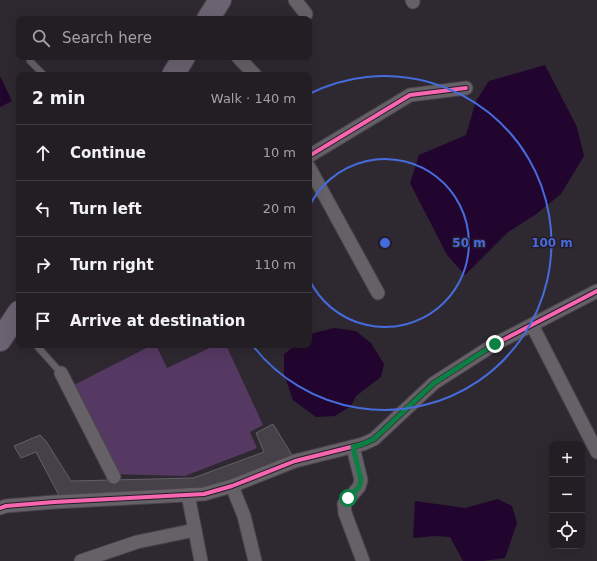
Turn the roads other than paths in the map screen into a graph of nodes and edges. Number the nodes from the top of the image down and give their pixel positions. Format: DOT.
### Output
graph roads {
  1 [pos="220,0"];
  2 [pos="295,0"];
  3 [pos="306,14"];
  4 [pos="210,16"];
  5 [pos="182,60"];
  6 [pos="241,60"];
  7 [pos="30,61"];
  8 [pos="41,72"];
  9 [pos="175,72"];
  10 [pos="252,72"];
  11 [pos="466,88"];
  12 [pos="312,154"];
  13 [pos="312,172"];
  14 [pos="597,291"];
  15 [pos="378,292"];
  16 [pos="532,325"];
  17 [pos="39,348"];
  18 [pos="61,373"];
  19 [pos="353,447"];
  20 [pos="597,452"];
  21 [pos="114,476"];
  22 [pos="232,486"];
  23 [pos="188,495"];
  24 [pos="0,508"];
  25 [pos="195,530"];
  26 [pos="81,561"];
  27 [pos="201,561"];
  28 [pos="255,561"];
  29 [pos="363,561"];
  1 -- 4 [label="highway"];
  2 -- 3 [label="street"];
  5 -- 9 [label="highway"];
  6 -- 10 [label="street"];
  7 -- 8 [label="lane"];
  11 -- 12 [label="street"];
  13 -- 15 [label="street"];
  14 -- 16 [label="street"];
  16 -- 19 [label="street"];
  16 -- 20 [label="street"];
  17 -- 18 [label="lane"];
  18 -- 21 [label="street"];
  19 -- 22 [label="street"];
  19 -- 29 [label="street"];
  22 -- 23 [label="street"];
  22 -- 28 [label="street"];
  23 -- 24 [label="street"];
  23 -- 25 [label="street"];
  25 -- 26 [label="street"];
  25 -- 27 [label="street"];
}
